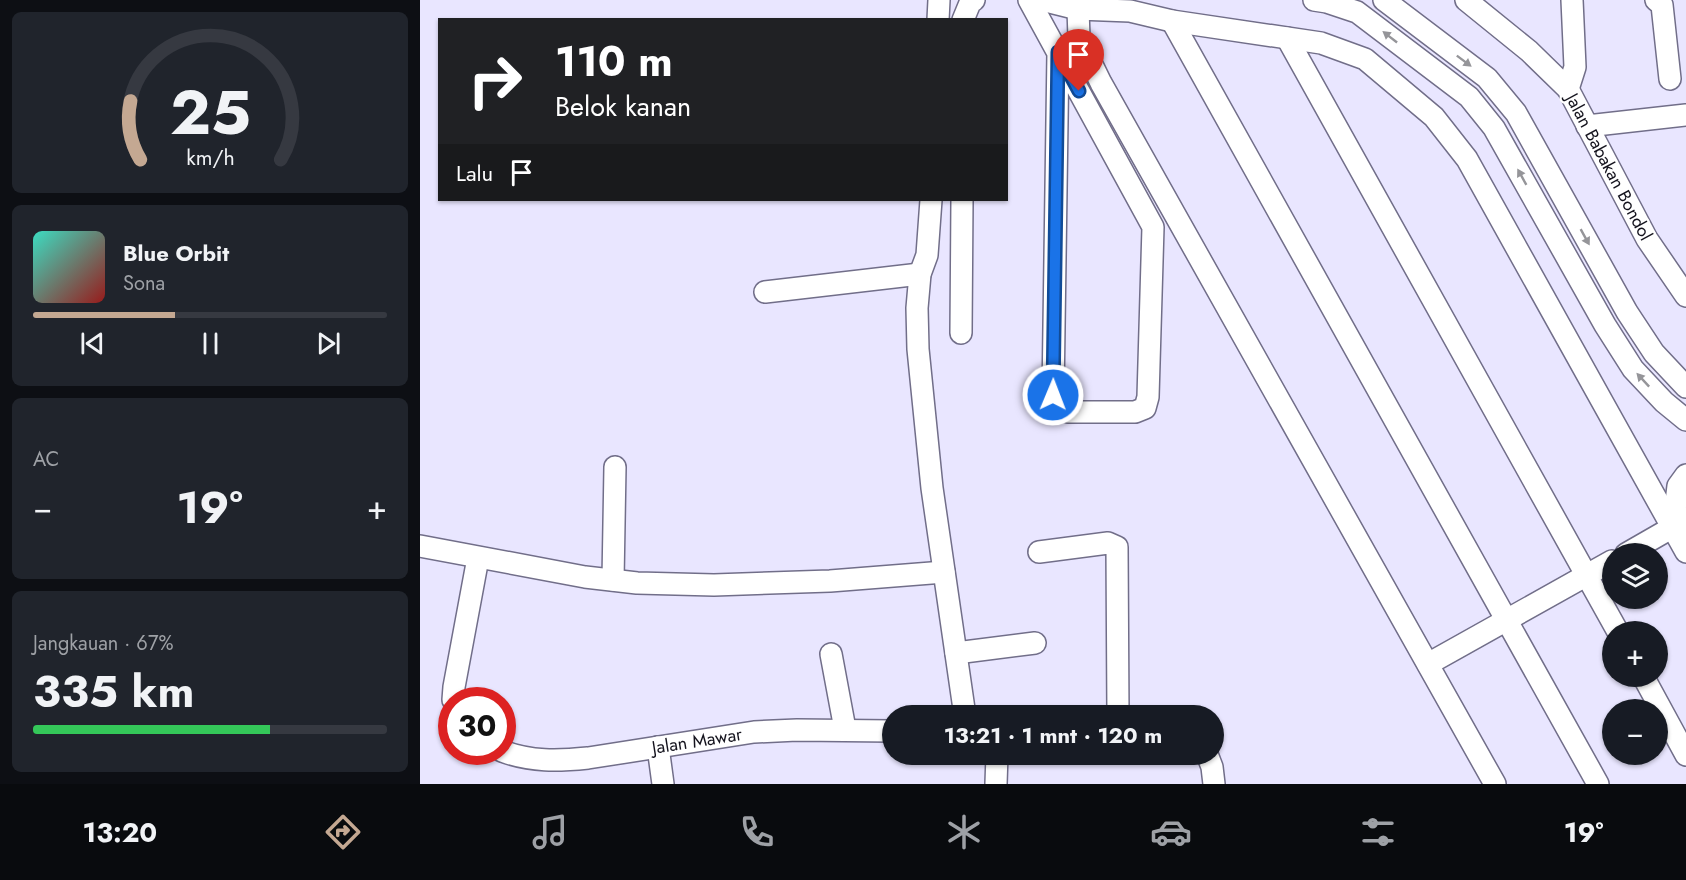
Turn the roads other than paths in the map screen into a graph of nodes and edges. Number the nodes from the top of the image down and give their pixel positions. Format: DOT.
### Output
graph roads {
  1 [pos="939,0"];
  2 [pos="974,0"];
  3 [pos="1029,0"];
  4 [pos="1042,0"];
  5 [pos="1314,0"];
  6 [pos="1384,0"];
  7 [pos="1572,0"];
  8 [pos="1656,0"];
  9 [pos="1476,4"];
  10 [pos="1078,9"];
  11 [pos="938,18"];
  12 [pos="964,18"];
  13 [pos="1172,21"];
  14 [pos="1287,38"];
  15 [pos="1058,52"];
  16 [pos="1670,79"];
  17 [pos="1568,89"];
  18 [pos="1686,115"];
  19 [pos="1587,126"];
  20 [pos="1564,200"];
  21 [pos="931,201"];
  22 [pos="962,201"];
  23 [pos="1542,212"];
  24 [pos="1175,216"];
  25 [pos="1153,227"];
  26 [pos="920,274"];
  27 [pos="765,292"];
  28 [pos="1686,296"];
  29 [pos="961,333"];
  30 [pos="1686,387"];
  31 [pos="1686,420"];
  32 [pos="615,467"];
  33 [pos="1686,475"];
  34 [pos="1679,523"];
  35 [pos="1645,543"];
  36 [pos="420,546"];
  37 [pos="1039,552"];
  38 [pos="1686,552"];
  39 [pos="478,558"];
  40 [pos="1602,567"];
  41 [pos="944,572"];
  42 [pos="1587,576"];
  43 [pos="613,580"];
  44 [pos="1506,620"];
  45 [pos="1612,621"];
  46 [pos="1035,642"];
  47 [pos="957,653"];
  48 [pos="831,654"];
  49 [pos="1428,664"];
  50 [pos="454,687"];
  51 [pos="1649,687"];
  52 [pos="964,705"];
  53 [pos="1118,705"];
  54 [pos="845,729"];
  55 [pos="882,730"];
  56 [pos="657,747"];
  57 [pos="1686,754"];
  58 [pos="516,755"];
  59 [pos="997,765"];
  60 [pos="1211,765"];
  61 [pos="663,784"];
  62 [pos="996,784"];
  63 [pos="1214,784"];
  64 [pos="1495,784"];
  65 [pos="1598,784"];
  1 -- 11 [label="street"];
  2 -- 12 [label="street"];
  3 -- 15 [label="street"];
  4 -- 10 [label="street"];
  23 -- 5 [label="street, one-way"];
  6 -- 20 [label="street, one-way"];
  7 -- 17 [label="street"];
  8 -- 16 [label="street"];
  9 -- 17 [label="street, Jalan Babakan Bondol"];
  10 -- 13 [label="street"];
  10 -- 24 [label="street"];
  13 -- 14 [label="street"];
  13 -- 44 [label="street"];
  14 -- 34 [label="street"];
  14 -- 42 [label="street"];
  15 -- 25 [label="street"];
  15 -- 25 [label="street"];
  17 -- 19 [label="street, Jalan Babakan Bondol"];
  18 -- 19 [label="street"];
  19 -- 28 [label="street, Jalan Babakan Bondol"];
  20 -- 23 [label="street"];
  20 -- 30 [label="street, one-way"];
  21 -- 26 [label="street"];
  22 -- 29 [label="street"];
  31 -- 23 [label="street, one-way"];
  24 -- 25 [label="street"];
  24 -- 49 [label="street"];
  26 -- 27 [label="street"];
  26 -- 41 [label="street"];
  32 -- 43 [label="street"];
  33 -- 34 [label="street"];
  34 -- 35 [label="street"];
  34 -- 38 [label="street"];
  36 -- 39 [label="street"];
  37 -- 53 [label="street"];
  39 -- 43 [label="street"];
  39 -- 50 [label="street"];
  40 -- 42 [label="street"];
  41 -- 43 [label="street"];
  41 -- 47 [label="street"];
  42 -- 44 [label="street"];
  42 -- 45 [label="street"];
  44 -- 49 [label="street"];
  44 -- 65 [label="street"];
  46 -- 47 [label="street"];
  47 -- 52 [label="street"];
  48 -- 54 [label="street"];
  49 -- 64 [label="street"];
  51 -- 57 [label="street"];
  54 -- 55 [label="street, Jalan Mawar"];
  54 -- 56 [label="street, Jalan Mawar"];
  56 -- 58 [label="street, Jalan Mawar"];
  56 -- 61 [label="street"];
  59 -- 62 [label="street"];
  60 -- 63 [label="street"];
}
